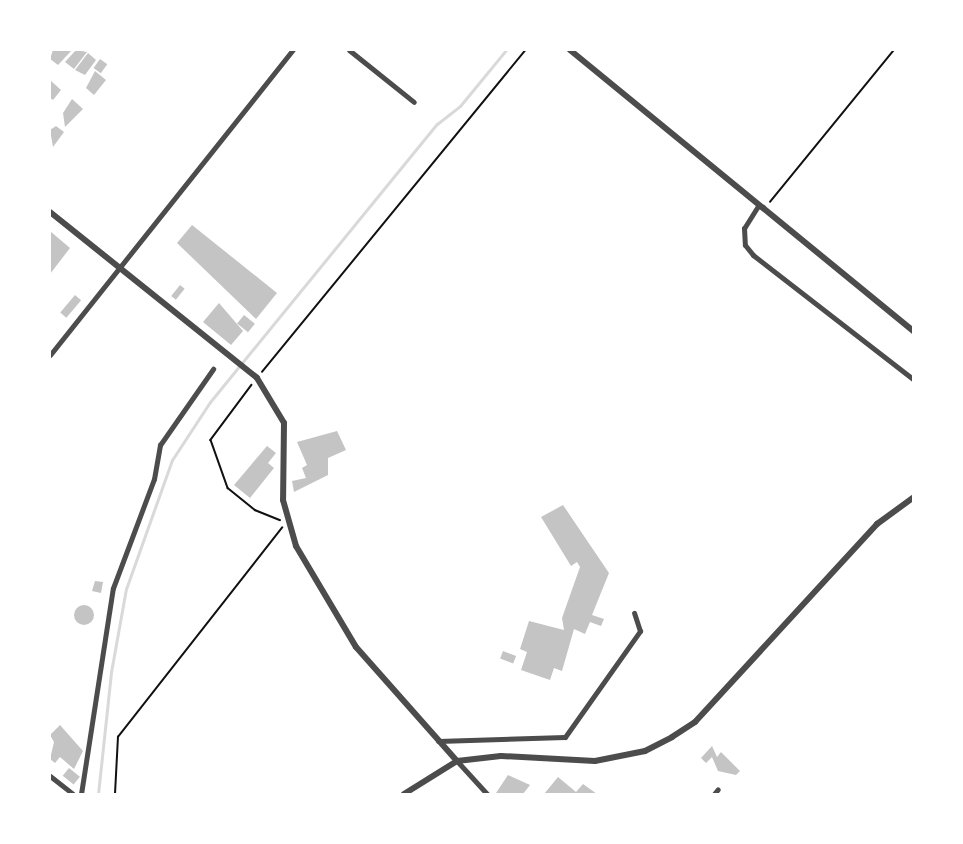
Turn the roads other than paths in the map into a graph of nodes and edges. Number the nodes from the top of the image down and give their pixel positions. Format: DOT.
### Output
graph roads {
  1 [pos="293,50"];
  2 [pos="349,50"];
  3 [pos="570,50"];
  4 [pos="414,102"];
  5 [pos="765,208"];
  6 [pos="50,212"];
  7 [pos="119,268"];
  8 [pos="914,332"];
  9 [pos="50,355"];
  10 [pos="213,369"];
  11 [pos="914,380"];
  12 [pos="914,497"];
  13 [pos="634,614"];
  14 [pos="438,741"];
  15 [pos="457,761"];
  16 [pos="50,776"];
  17 [pos="73,795"];
  18 [pos="81,795"];
  19 [pos="404,795"];
  20 [pos="487,795"];
  1 -- 7 [label="street"];
  2 -- 4 [label="street"];
  3 -- 5 [label="street"];
  5 -- 8 [label="street"];
  5 -- 11 [label="street"];
  6 -- 7 [label="street"];
  7 -- 9 [label="street"];
  7 -- 14 [label="street"];
  10 -- 18 [label="street"];
  12 -- 15 [label="street"];
  13 -- 14 [label="street"];
  14 -- 15 [label="street"];
  15 -- 19 [label="street"];
  15 -- 20 [label="street"];
  16 -- 17 [label="street"];
}
